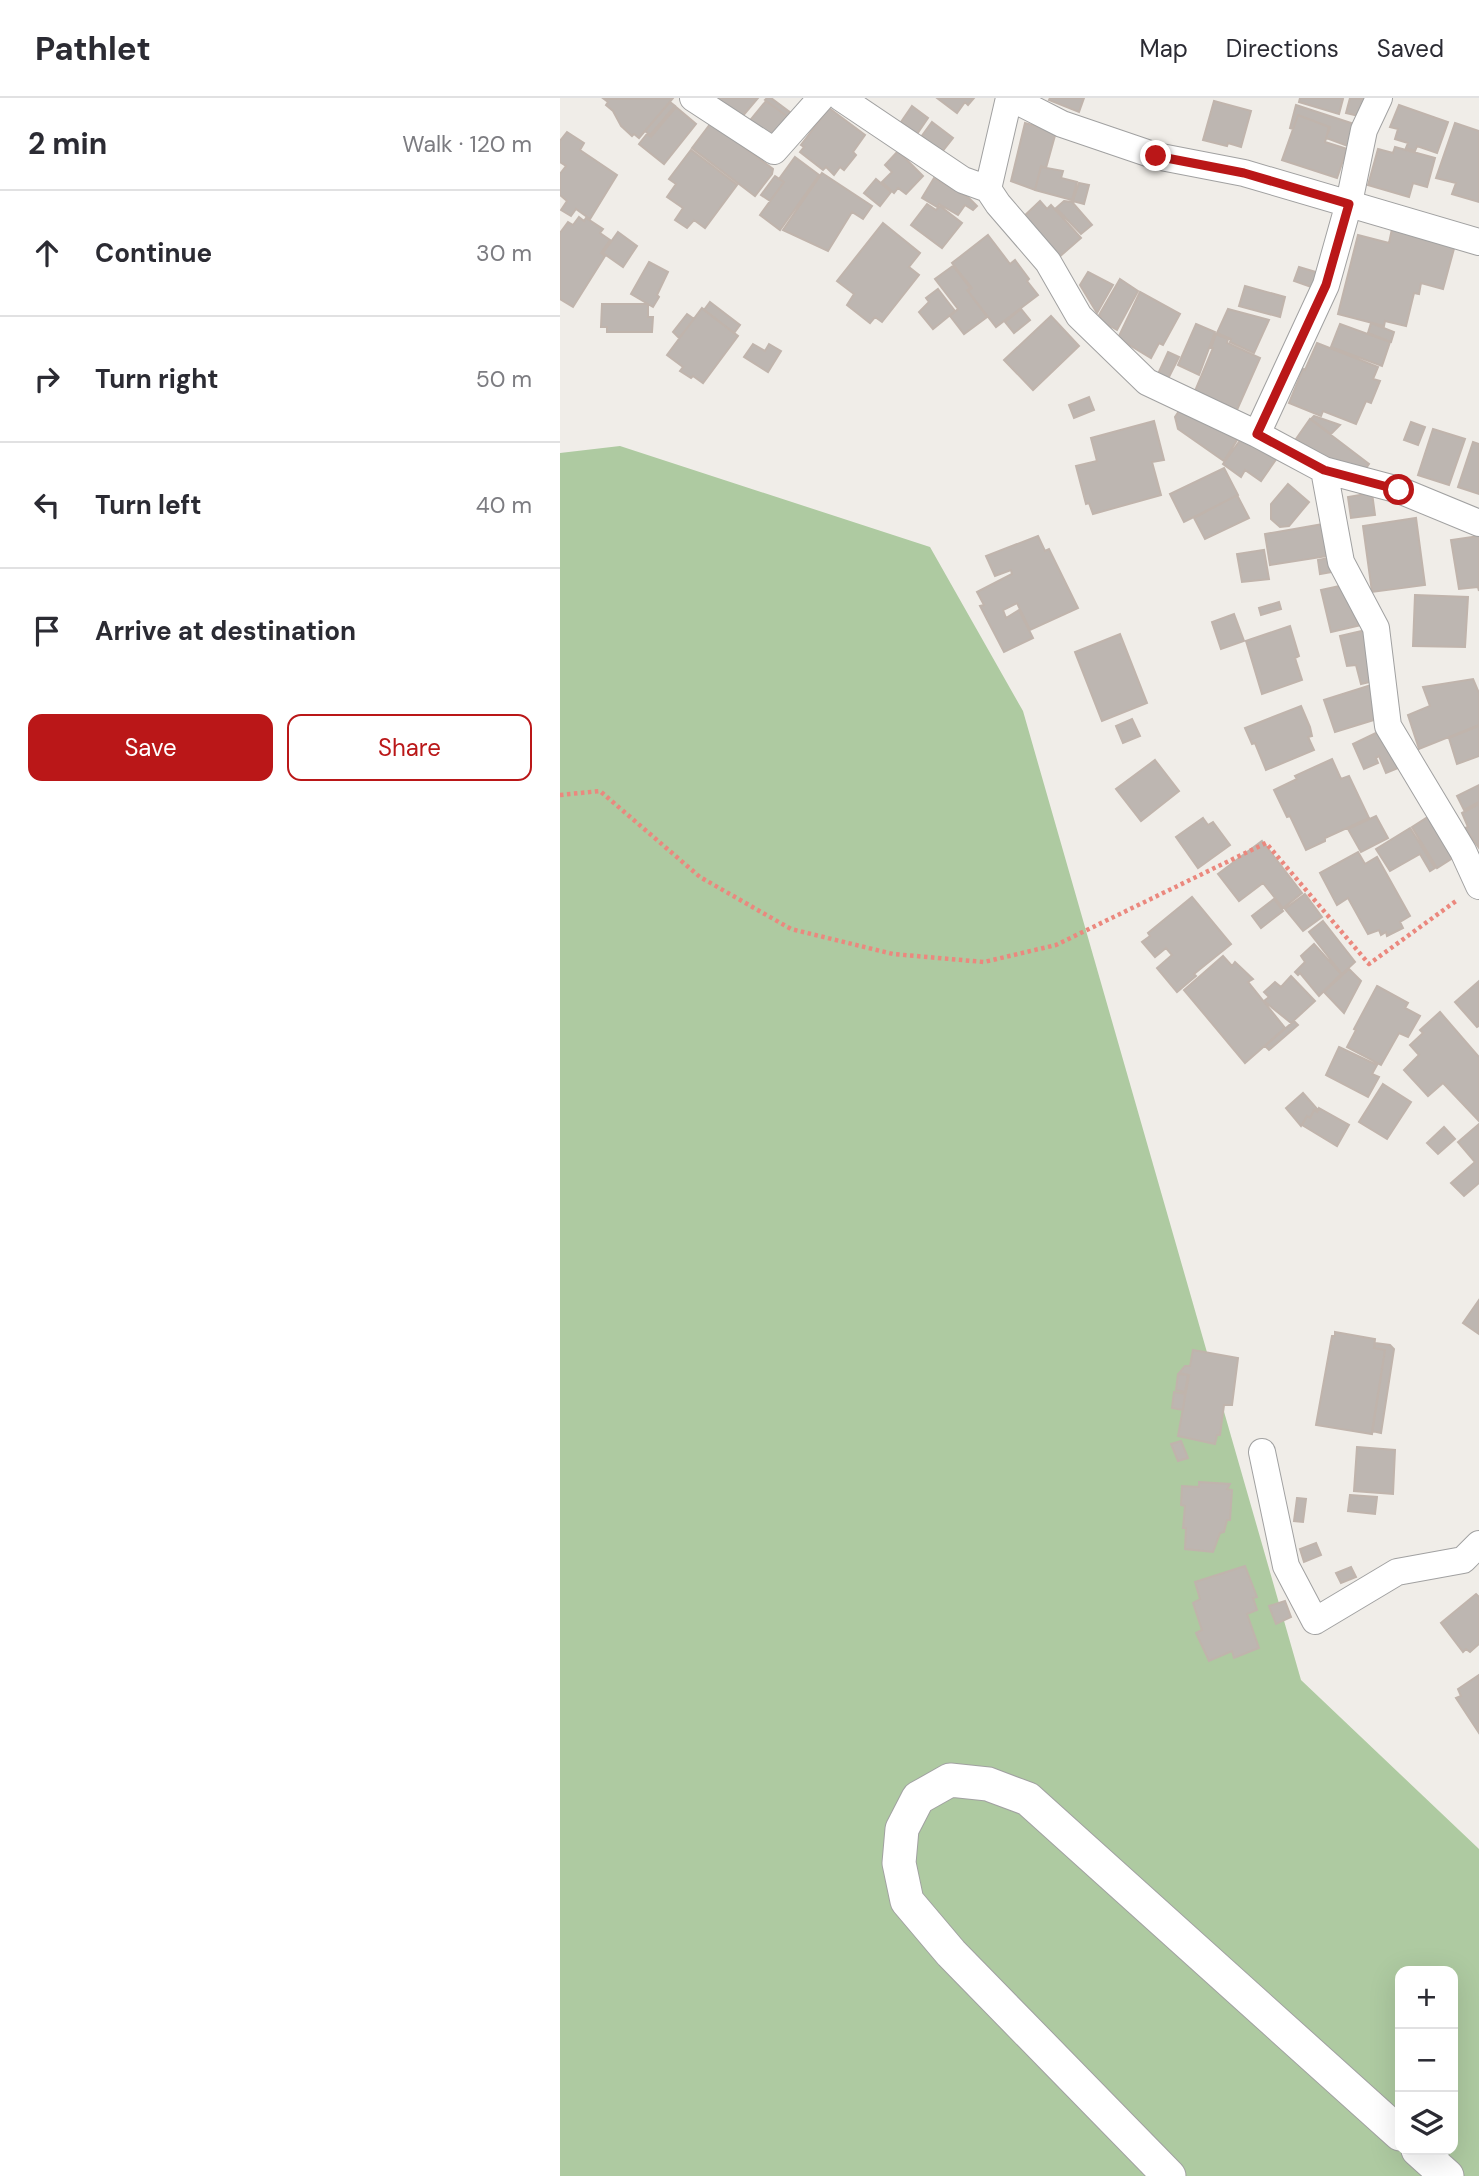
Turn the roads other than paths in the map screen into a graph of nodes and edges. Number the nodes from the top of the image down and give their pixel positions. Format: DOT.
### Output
graph roads {
  1 [pos="693,98"];
  2 [pos="821,98"];
  3 [pos="841,98"];
  4 [pos="1010,98"];
  5 [pos="1379,98"];
  6 [pos="988,188"];
  7 [pos="1349,204"];
  8 [pos="1479,242"];
  9 [pos="1257,434"];
  10 [pos="1324,470"];
  11 [pos="1479,523"];
  12 [pos="1477,877"];
  13 [pos="1262,1452"];
  14 [pos="1479,1544"];
  15 [pos="1395,2129"];
  16 [pos="1424,2155"];
  17 [pos="1169,2176"];
  18 [pos="1447,2176"];
  1 -- 2 [label="street"];
  3 -- 6 [label="street"];
  4 -- 6 [label="street"];
  4 -- 7 [label="street"];
  5 -- 7 [label="street"];
  6 -- 9 [label="street"];
  7 -- 8 [label="street"];
  7 -- 9 [label="street"];
  9 -- 10 [label="street"];
  10 -- 11 [label="street"];
  10 -- 12 [label="street"];
  13 -- 14 [label="street"];
  15 -- 17 [label="street"];
  16 -- 18 [label="street"];
}
